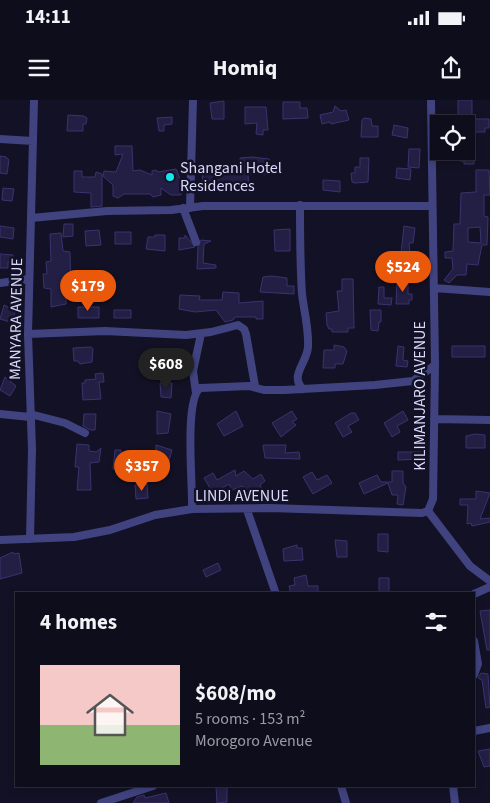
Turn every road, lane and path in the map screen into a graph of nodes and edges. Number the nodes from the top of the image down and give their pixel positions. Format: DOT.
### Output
graph roads {
  1 [pos="34,100"];
  2 [pos="193,100"];
  3 [pos="430,101"];
  4 [pos="0,139"];
  5 [pos="33,140"];
  6 [pos="300,205"];
  7 [pos="432,206"];
  8 [pos="187,208"];
  9 [pos="31,218"];
  10 [pos="196,242"];
  11 [pos="29,279"];
  12 [pos="0,283"];
  13 [pos="434,288"];
  14 [pos="490,292"];
  15 [pos="28,334"];
  16 [pos="201,334"];
  17 [pos="435,366"];
  18 [pos="255,386"];
  19 [pos="303,389"];
  20 [pos="196,393"];
  21 [pos="0,414"];
  22 [pos="30,416"];
  23 [pos="434,419"];
  24 [pos="490,420"];
  25 [pos="85,433"];
  26 [pos="192,509"];
  27 [pos="248,510"];
  28 [pos="428,510"];
  29 [pos="30,539"];
  30 [pos="0,540"];
  31 [pos="490,581"];
  32 [pos="490,587"];
  33 [pos="275,592"];
  34 [pos="475,594"];
  35 [pos="475,647"];
  36 [pos="475,672"];
  37 [pos="490,728"];
  38 [pos="475,731"];
  39 [pos="150,787"];
  40 [pos="341,787"];
  41 [pos="453,787"];
  42 [pos="101,803"];
  43 [pos="346,803"];
  44 [pos="455,803"];
  1 -- 5 [label="street, MANYARA AVENUE"];
  2 -- 8 [label="street"];
  3 -- 7 [label="street, KILIMANJARO AVENUE"];
  4 -- 5 [label="street"];
  5 -- 9 [label="street, MANYARA AVENUE"];
  6 -- 7 [label="street"];
  6 -- 8 [label="street"];
  6 -- 19 [label="street"];
  7 -- 13 [label="street, KILIMANJARO AVENUE"];
  8 -- 9 [label="street"];
  8 -- 10 [label="street"];
  9 -- 11 [label="street, MANYARA AVENUE"];
  11 -- 12 [label="street"];
  11 -- 15 [label="street, MANYARA AVENUE"];
  13 -- 14 [label="street"];
  13 -- 17 [label="street, KILIMANJARO AVENUE"];
  15 -- 16 [label="street"];
  15 -- 22 [label="street, MANYARA AVENUE"];
  16 -- 18 [label="street"];
  16 -- 20 [label="street"];
  17 -- 19 [label="street"];
  17 -- 23 [label="street, KILIMANJARO AVENUE"];
  18 -- 19 [label="street"];
  18 -- 20 [label="street"];
  20 -- 26 [label="street"];
  21 -- 22 [label="street"];
  22 -- 25 [label="street"];
  22 -- 29 [label="street, MANYARA AVENUE"];
  23 -- 24 [label="street"];
  23 -- 28 [label="street, KILIMANJARO AVENUE"];
  26 -- 27 [label="street, LINDI AVENUE"];
  26 -- 29 [label="street, LINDI AVENUE"];
  27 -- 28 [label="street, LINDI AVENUE"];
  27 -- 33 [label="street"];
  28 -- 31 [label="street"];
  29 -- 30 [label="street, LINDI AVENUE"];
  32 -- 34 [label="street"];
  35 -- 36 [label="street"];
  37 -- 38 [label="street"];
  39 -- 42 [label="street"];
  40 -- 43 [label="street"];
  41 -- 44 [label="street"];
}
